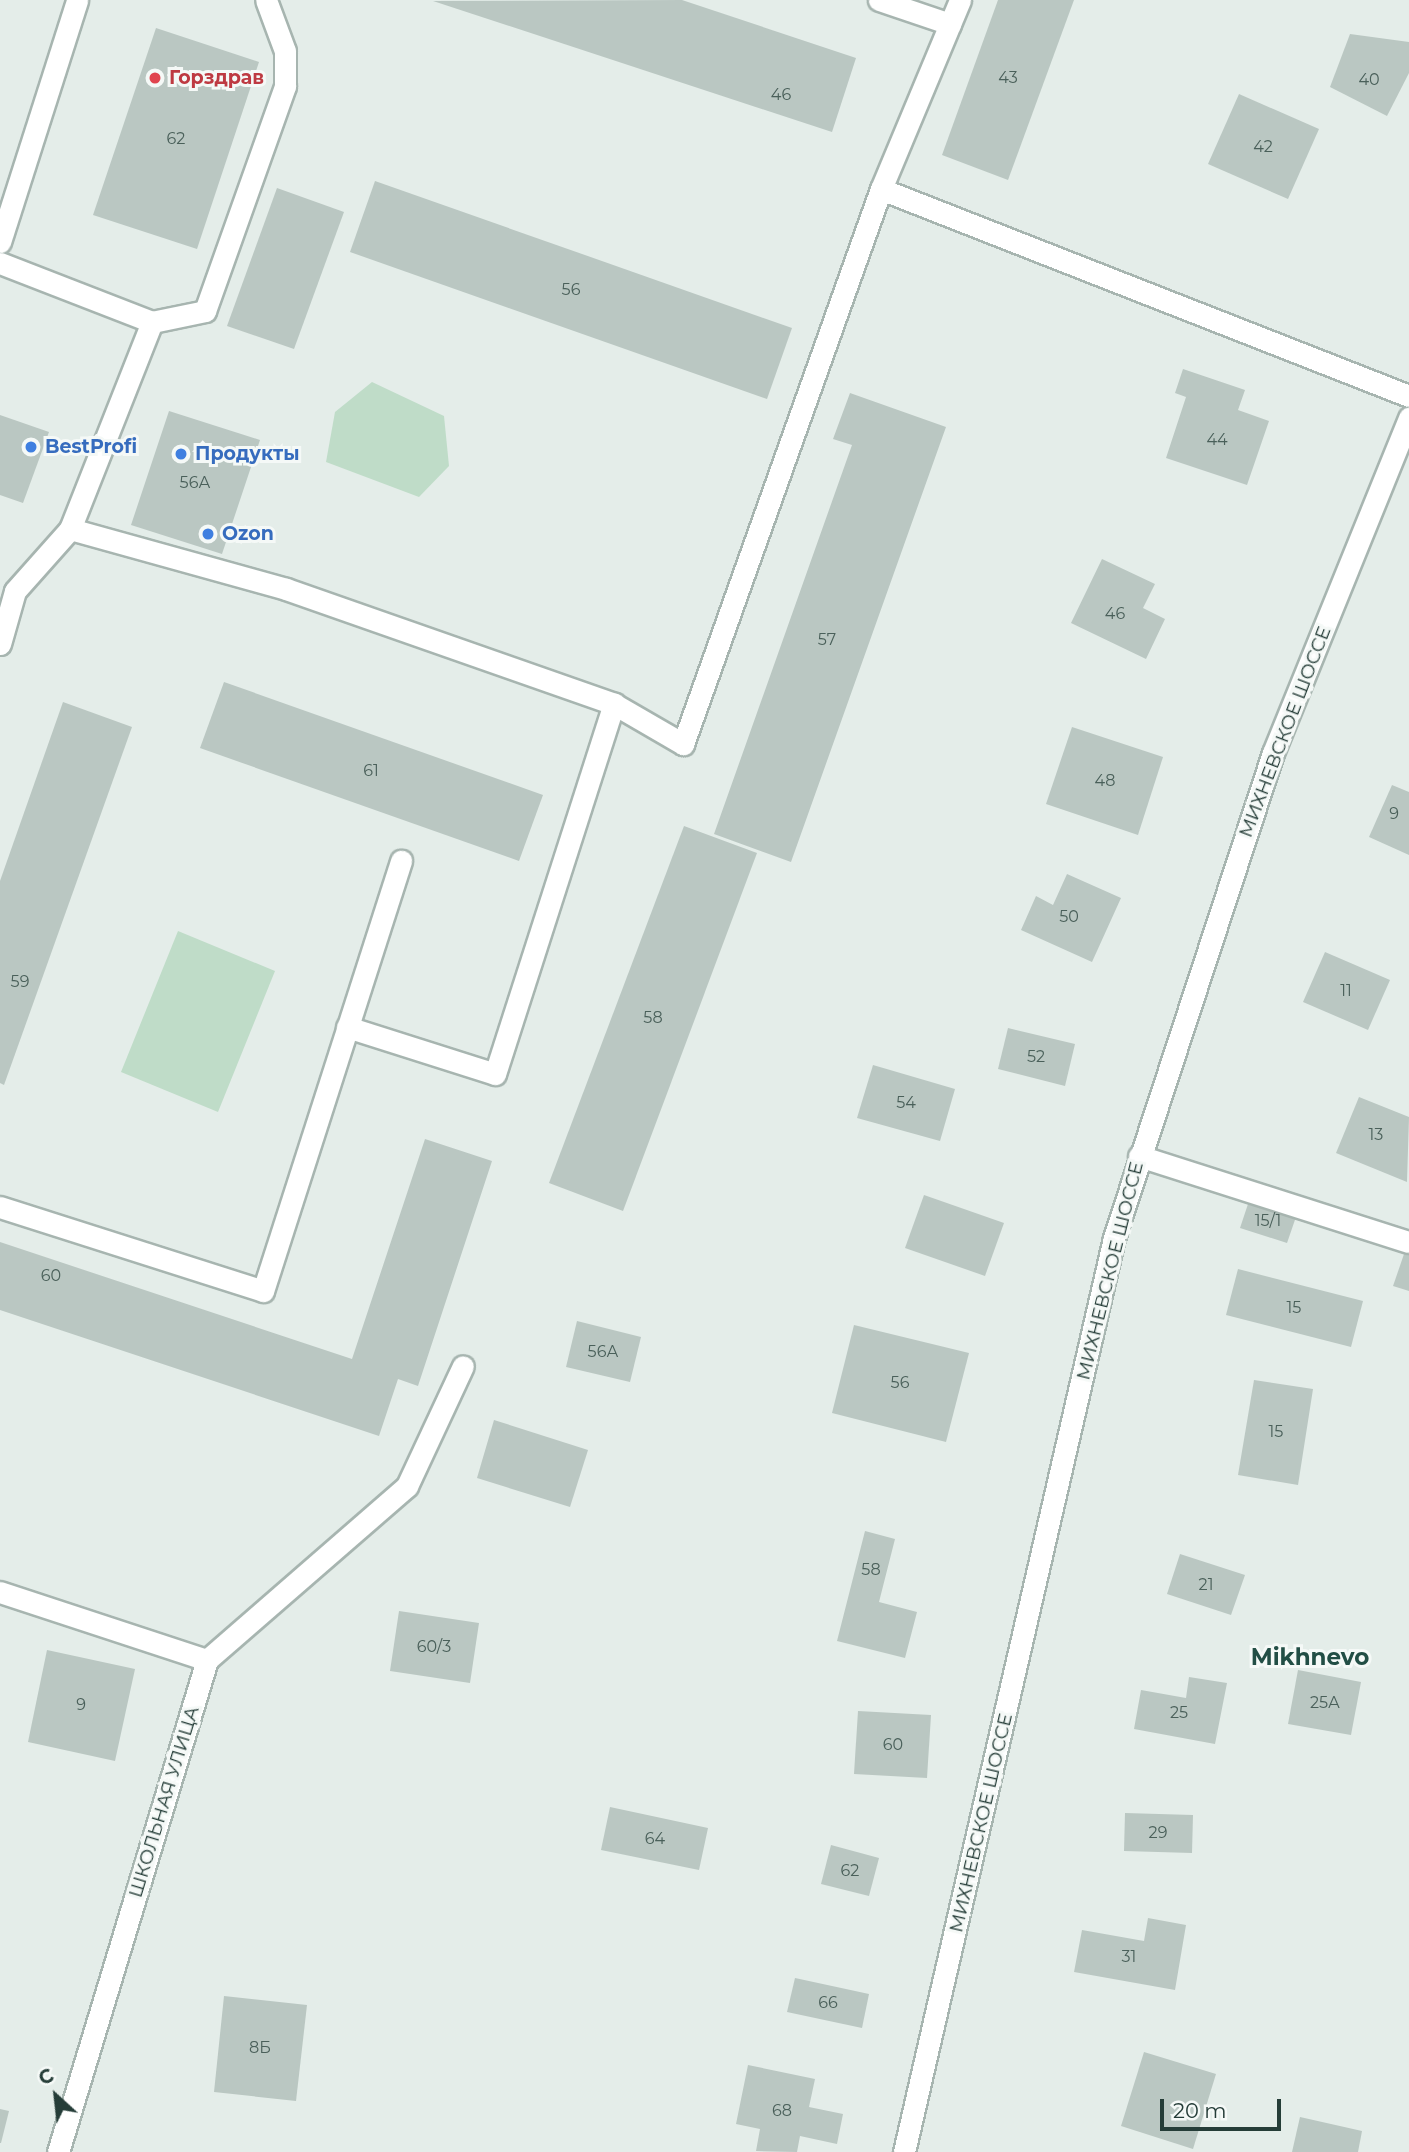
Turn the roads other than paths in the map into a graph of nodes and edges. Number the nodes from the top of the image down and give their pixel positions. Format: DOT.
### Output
graph roads {
  1 [pos="77,0"];
  2 [pos="266,0"];
  3 [pos="879,0"];
  4 [pos="960,0"];
  5 [pos="950,24"];
  6 [pos="881,188"];
  7 [pos="0,242"];
  8 [pos="0,263"];
  9 [pos="152,322"];
  10 [pos="1409,396"];
  11 [pos="1409,418"];
  12 [pos="70,529"];
  13 [pos="0,644"];
  14 [pos="614,704"];
  15 [pos="401,861"];
  16 [pos="347,1027"];
  17 [pos="1139,1156"];
  18 [pos="0,1207"];
  19 [pos="1409,1242"];
  20 [pos="463,1366"];
  21 [pos="0,1592"];
  22 [pos="207,1660"];
  23 [pos="58,2152"];
  24 [pos="904,2152"];
  1 -- 7 [label="street"];
  2 -- 9 [label="street"];
  3 -- 5 [label="street"];
  4 -- 5 [label="street"];
  5 -- 6 [label="street"];
  6 -- 10 [label="street"];
  6 -- 14 [label="street"];
  8 -- 9 [label="street"];
  9 -- 12 [label="street"];
  11 -- 17 [label="street, МИХНЕВСКОЕ ШОССЕ"];
  12 -- 13 [label="street"];
  12 -- 14 [label="street"];
  14 -- 16 [label="street"];
  15 -- 16 [label="street"];
  16 -- 18 [label="street"];
  17 -- 19 [label="street"];
  17 -- 24 [label="street, МИХНЕВСКОЕ ШОССЕ"];
  20 -- 22 [label="street"];
  21 -- 22 [label="street"];
  22 -- 23 [label="street, ШКОЛЬНАЯ УЛИЦА"];
}
